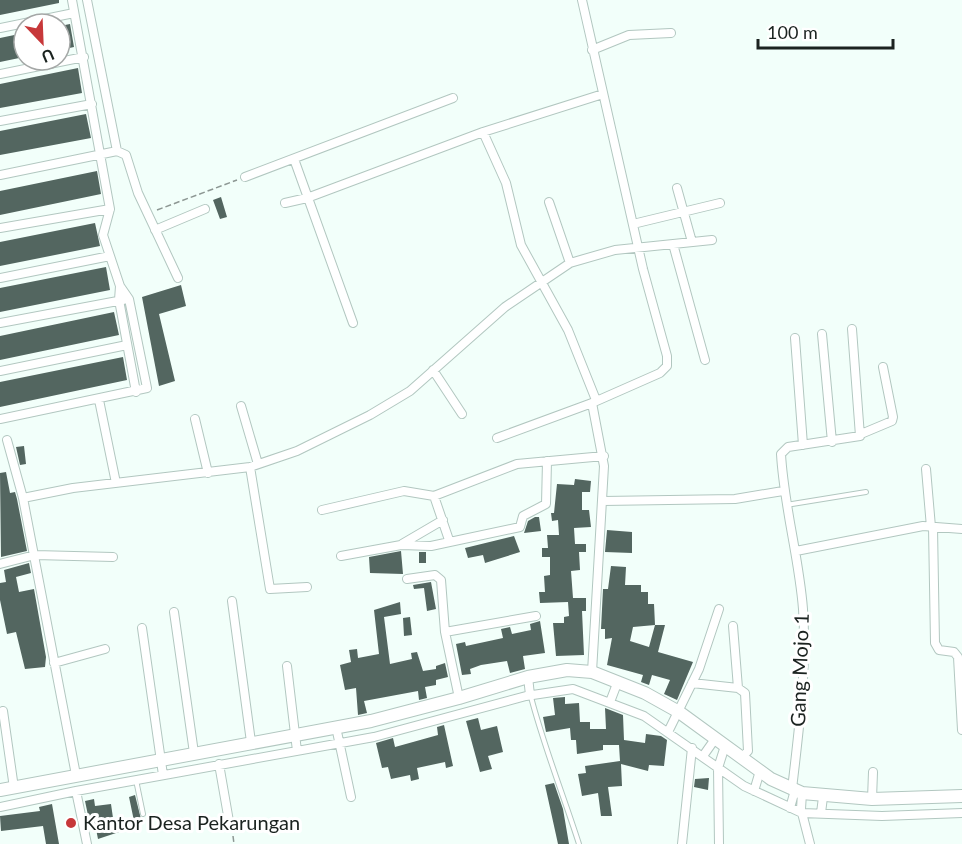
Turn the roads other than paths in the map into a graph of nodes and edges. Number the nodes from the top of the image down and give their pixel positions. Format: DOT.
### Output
graph roads {
  1 [pos="72,0"];
  2 [pos="87,0"];
  3 [pos="582,0"];
  4 [pos="74,13"];
  5 [pos="0,28"];
  6 [pos="671,33"];
  7 [pos="592,50"];
  8 [pos="84,57"];
  9 [pos="0,74"];
  10 [pos="603,94"];
  11 [pos="453,98"];
  12 [pos="92,104"];
  13 [pos="0,120"];
  14 [pos="483,132"];
  15 [pos="117,151"];
  16 [pos="102,154"];
  17 [pos="294,159"];
  18 [pos="0,175"];
  19 [pos="245,177"];
  20 [pos="677,188"];
  21 [pos="307,198"];
  22 [pos="549,202"];
  23 [pos="285,203"];
  24 [pos="720,203"];
  25 [pos="110,209"];
  26 [pos="205,209"];
  27 [pos="684,212"];
  28 [pos="633,224"];
  29 [pos="0,228"];
  30 [pos="155,230"];
  31 [pos="712,240"];
  32 [pos="692,242"];
  33 [pos="673,244"];
  34 [pos="638,248"];
  35 [pos="110,256"];
  36 [pos="570,263"];
  37 [pos="0,278"];
  38 [pos="178,278"];
  39 [pos="542,281"];
  40 [pos="120,286"];
  41 [pos="129,299"];
  42 [pos="119,300"];
  43 [pos="0,323"];
  44 [pos="353,323"];
  45 [pos="852,329"];
  46 [pos="822,334"];
  47 [pos="795,338"];
  48 [pos="127,345"];
  49 [pos="705,360"];
  50 [pos="883,367"];
  51 [pos="433,370"];
  52 [pos="0,371"];
  53 [pos="135,392"];
  54 [pos="99,400"];
  55 [pos="594,401"];
  56 [pos="241,406"];
  57 [pos="462,414"];
  58 [pos="0,419"];
  59 [pos="195,419"];
  60 [pos="861,434"];
  61 [pos="497,438"];
  62 [pos="7,440"];
  63 [pos="832,442"];
  64 [pos="803,445"];
  65 [pos="604,456"];
  66 [pos="547,461"];
  67 [pos="254,465"];
  68 [pos="926,469"];
  69 [pos="208,473"];
  70 [pos="116,483"];
  71 [pos="783,491"];
  72 [pos="866,492"];
  73 [pos="434,496"];
  74 [pos="24,498"];
  75 [pos="603,501"];
  76 [pos="785,505"];
  77 [pos="322,510"];
  78 [pos="443,520"];
  79 [pos="932,527"];
  80 [pos="962,530"];
  81 [pos="449,540"];
  82 [pos="401,545"];
  83 [pos="796,551"];
  84 [pos="35,555"];
  85 [pos="341,556"];
  86 [pos="112,557"];
  87 [pos="0,564"];
  88 [pos="407,579"];
  89 [pos="307,587"];
  90 [pos="232,601"];
  91 [pos="719,609"];
  92 [pos="174,612"];
  93 [pos="536,616"];
  94 [pos="733,626"];
  95 [pos="142,628"];
  96 [pos="445,632"];
  97 [pos="105,649"];
  98 [pos="54,663"];
  99 [pos="287,666"];
  100 [pos="592,672"];
  101 [pos="528,679"];
  102 [pos="617,683"];
  103 [pos="692,683"];
  104 [pos="738,688"];
  105 [pos="530,694"];
  106 [pos="495,697"];
  107 [pos="611,699"];
  108 [pos="472,703"];
  109 [pos="3,711"];
  110 [pos="446,711"];
  111 [pos="677,714"];
  112 [pos="424,717"];
  113 [pos="669,730"];
  114 [pos="962,730"];
  115 [pos="337,736"];
  116 [pos="251,742"];
  117 [pos="297,743"];
  118 [pos="692,748"];
  119 [pos="714,748"];
  120 [pos="194,753"];
  121 [pos="741,758"];
  122 [pos="219,764"];
  123 [pos="719,765"];
  124 [pos="161,767"];
  125 [pos="135,772"];
  126 [pos="873,772"];
  127 [pos="76,775"];
  128 [pos="757,782"];
  129 [pos="14,788"];
  130 [pos="0,790"];
  131 [pos="76,790"];
  132 [pos="962,796"];
  133 [pos="351,797"];
  134 [pos="795,797"];
  135 [pos="822,806"];
  136 [pos="880,806"];
  137 [pos="0,807"];
  138 [pos="947,807"];
  139 [pos="906,808"];
  140 [pos="801,811"];
  141 [pos="962,813"];
  142 [pos="143,814"];
  143 [pos="230,827"];
  144 [pos="87,844"];
  145 [pos="579,844"];
  146 [pos="682,844"];
  147 [pos="718,844"];
  148 [pos="810,844"];
  1 -- 4 [label="street"];
  2 -- 15 [label="street"];
  3 -- 7 [label="street"];
  4 -- 5 [label="street"];
  4 -- 8 [label="street"];
  6 -- 7 [label="street"];
  7 -- 10 [label="street"];
  8 -- 9 [label="street"];
  8 -- 12 [label="street"];
  10 -- 14 [label="street"];
  10 -- 28 [label="street"];
  11 -- 17 [label="street"];
  12 -- 13 [label="street"];
  12 -- 16 [label="street"];
  14 -- 21 [label="street"];
  14 -- 39 [label="street"];
  15 -- 16 [label="street"];
  15 -- 30 [label="street"];
  16 -- 18 [label="street"];
  16 -- 25 [label="street"];
  17 -- 19 [label="street"];
  17 -- 21 [label="street"];
  20 -- 27 [label="street"];
  21 -- 23 [label="street"];
  21 -- 44 [label="street"];
  22 -- 36 [label="street"];
  24 -- 27 [label="street"];
  25 -- 29 [label="street"];
  25 -- 35 [label="street"];
  26 -- 30 [label="street"];
  27 -- 28 [label="street"];
  27 -- 32 [label="street"];
  28 -- 34 [label="street"];
  30 -- 38 [label="street"];
  31 -- 32 [label="street"];
  32 -- 33 [label="street"];
  33 -- 34 [label="street"];
  33 -- 49 [label="street"];
  34 -- 36 [label="street"];
  34 -- 55 [label="street"];
  35 -- 37 [label="street"];
  35 -- 40 [label="street"];
  36 -- 39 [label="street"];
  39 -- 51 [label="street"];
  39 -- 55 [label="street"];
  40 -- 41 [label="street"];
  40 -- 42 [label="street"];
  41 -- 42 [label="street"];
  41 -- 53 [label="street"];
  42 -- 43 [label="street"];
  42 -- 48 [label="street"];
  45 -- 60 [label="street"];
  46 -- 63 [label="street"];
  47 -- 64 [label="street"];
  48 -- 52 [label="street"];
  48 -- 53 [label="street"];
  50 -- 60 [label="street"];
  51 -- 57 [label="street"];
  51 -- 67 [label="street"];
  53 -- 54 [label="street"];
  54 -- 58 [label="street"];
  54 -- 70 [label="street"];
  55 -- 61 [label="street"];
  55 -- 65 [label="street"];
  56 -- 67 [label="street"];
  59 -- 69 [label="street"];
  60 -- 63 [label="street"];
  62 -- 74 [label="street"];
  63 -- 64 [label="street"];
  64 -- 71 [label="street, Gang Mojo 1"];
  65 -- 66 [label="street"];
  65 -- 75 [label="street"];
  66 -- 73 [label="street"];
  66 -- 81 [label="street"];
  67 -- 69 [label="street"];
  67 -- 89 [label="street"];
  68 -- 79 [label="street"];
  69 -- 70 [label="street"];
  70 -- 74 [label="street"];
  71 -- 75 [label="street"];
  71 -- 76 [label="street, Gang Mojo 1"];
  72 -- 76 [label="lane"];
  73 -- 77 [label="street"];
  73 -- 78 [label="street"];
  74 -- 84 [label="street"];
  75 -- 100 [label="street"];
  76 -- 83 [label="street, Gang Mojo 1"];
  78 -- 81 [label="street"];
  78 -- 82 [label="street"];
  79 -- 80 [label="street"];
  79 -- 83 [label="street"];
  79 -- 114 [label="street"];
  81 -- 82 [label="street"];
  82 -- 85 [label="street"];
  83 -- 134 [label="street, Gang Mojo 1"];
  84 -- 86 [label="street"];
  84 -- 87 [label="street"];
  84 -- 98 [label="street"];
  88 -- 96 [label="street"];
  90 -- 116 [label="street"];
  91 -- 103 [label="street"];
  92 -- 120 [label="street"];
  93 -- 96 [label="street"];
  94 -- 104 [label="street"];
  95 -- 124 [label="street"];
  96 -- 108 [label="street"];
  97 -- 98 [label="street"];
  98 -- 127 [label="street"];
  99 -- 117 [label="street"];
  100 -- 101 [label="street"];
  100 -- 102 [label="street"];
  101 -- 105 [label="street"];
  101 -- 106 [label="street"];
  102 -- 107 [label="street"];
  102 -- 111 [label="street"];
  103 -- 104 [label="street"];
  103 -- 111 [label="street"];
  104 -- 121 [label="street"];
  105 -- 106 [label="street"];
  105 -- 107 [label="street"];
  105 -- 145 [label="lane"];
  106 -- 108 [label="street"];
  107 -- 113 [label="street"];
  108 -- 110 [label="street"];
  108 -- 110 [label="street"];
  109 -- 129 [label="street"];
  110 -- 112 [label="street"];
  110 -- 112 [label="street"];
  111 -- 113 [label="street"];
  111 -- 119 [label="street"];
  112 -- 115 [label="street"];
  112 -- 115 [label="street"];
  113 -- 118 [label="street"];
  115 -- 117 [label="street"];
  115 -- 133 [label="street"];
  116 -- 117 [label="street"];
  116 -- 120 [label="street"];
  117 -- 122 [label="street"];
  118 -- 119 [label="street"];
  118 -- 146 [label="street"];
  119 -- 121 [label="street"];
  119 -- 123 [label="street"];
  119 -- 123 [label="street"];
  120 -- 124 [label="street"];
  121 -- 128 [label="street"];
  122 -- 124 [label="street"];
  122 -- 143 [label="street"];
  123 -- 128 [label="street"];
  123 -- 147 [label="street"];
  124 -- 125 [label="street"];
  125 -- 127 [label="street"];
  125 -- 131 [label="street"];
  125 -- 142 [label="lane"];
  126 -- 136 [label="street"];
  127 -- 129 [label="street"];
  128 -- 134 [label="street"];
  128 -- 134 [label="street"];
  129 -- 130 [label="street"];
  131 -- 137 [label="street"];
  131 -- 144 [label="street"];
  132 -- 138 [label="street"];
  134 -- 135 [label="street"];
  134 -- 140 [label="street"];
  134 -- 140 [label="street, Gang Mojo 1"];
  135 -- 136 [label="street"];
  135 -- 136 [label="street"];
  135 -- 140 [label="street"];
  136 -- 139 [label="street"];
  136 -- 139 [label="street"];
  138 -- 139 [label="street"];
  138 -- 141 [label="street"];
  140 -- 148 [label="street, Gang Mojo 1"];
}
